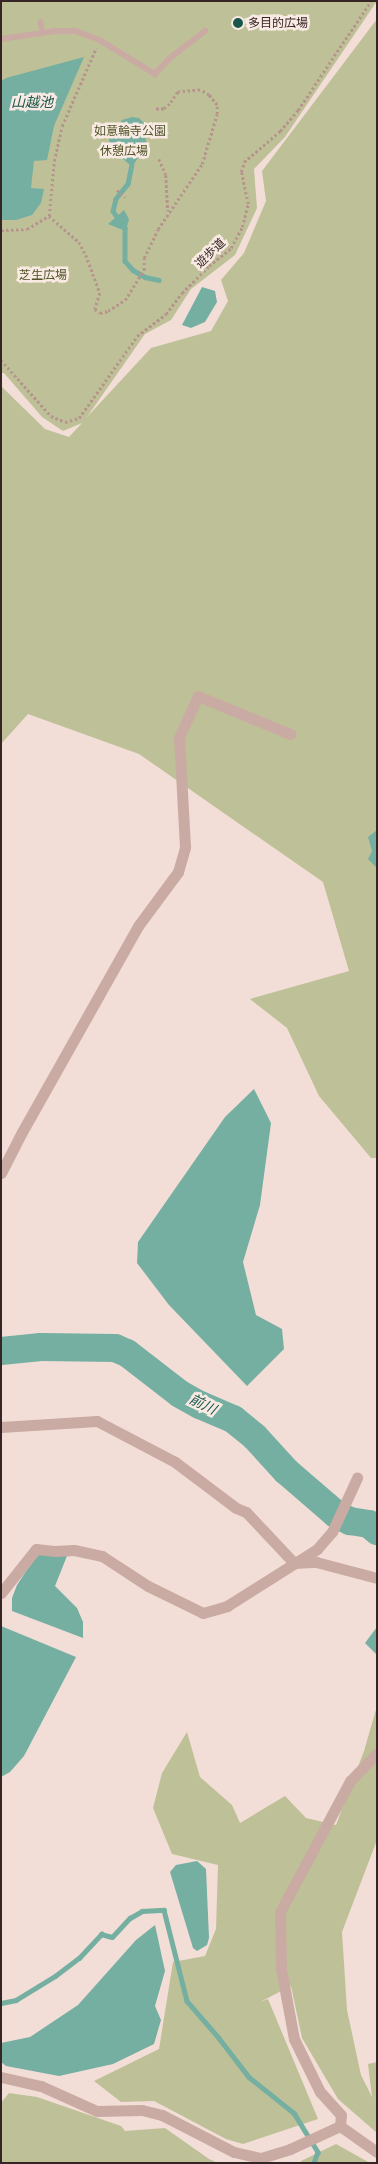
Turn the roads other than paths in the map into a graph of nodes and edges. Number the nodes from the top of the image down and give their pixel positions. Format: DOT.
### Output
graph roads {
  1 [pos="40,22"];
  2 [pos="205,31"];
  3 [pos="43,33"];
  4 [pos="1,39"];
  5 [pos="155,74"];
  6 [pos="151,80"];
  7 [pos="290,734"];
  8 [pos="1,1173"];
  9 [pos="1,1427"];
  10 [pos="357,1478"];
  11 [pos="294,1563"];
  12 [pos="377,1578"];
  13 [pos="1,1593"];
  14 [pos="377,1752"];
  15 [pos="1,2077"];
  16 [pos="339,2126"];
  17 [pos="377,2152"];
  1 -- 3 [label="lane"];
  2 -- 5 [label="lane"];
  3 -- 4 [label="lane"];
  3 -- 5 [label="lane"];
  5 -- 6 [label="lane"];
  7 -- 8 [label="street"];
  9 -- 11 [label="street"];
  10 -- 11 [label="street"];
  11 -- 12 [label="street"];
  11 -- 13 [label="street"];
  14 -- 16 [label="street"];
  15 -- 16 [label="street"];
  16 -- 17 [label="street"];
}
